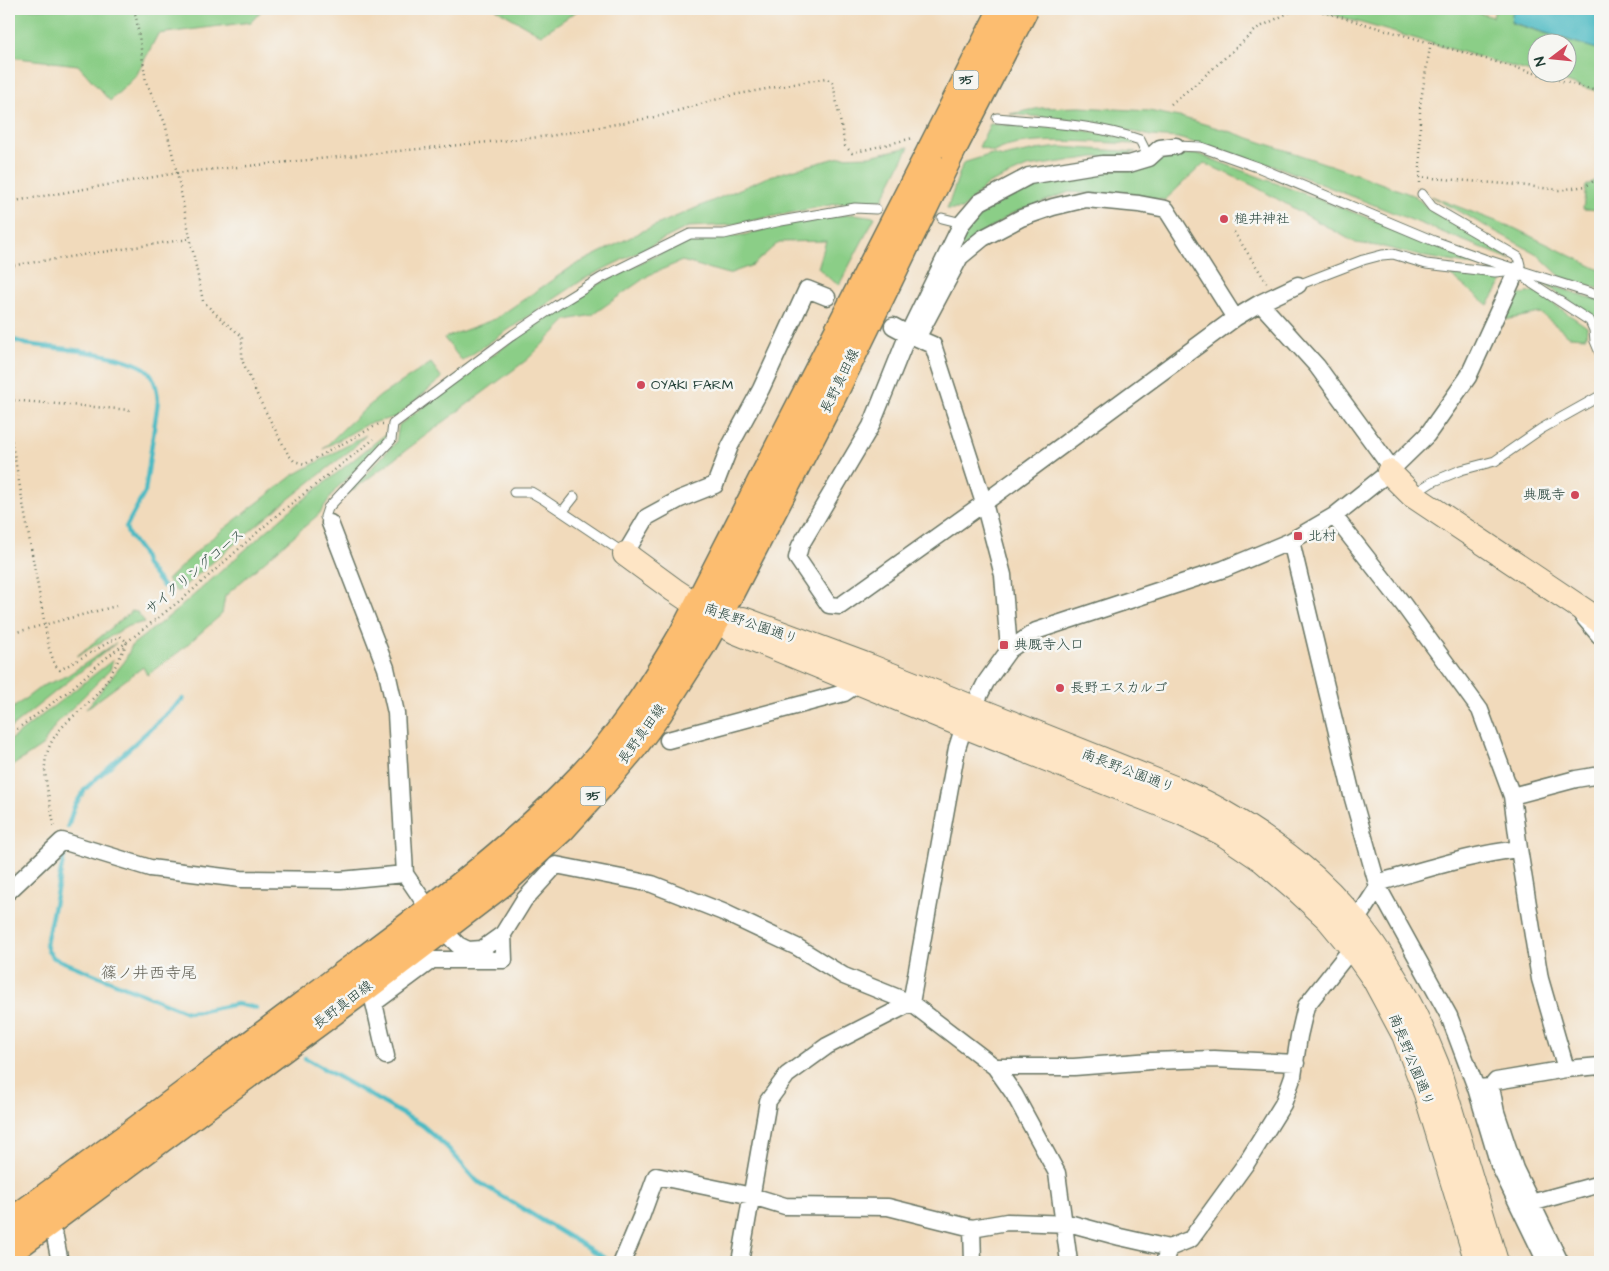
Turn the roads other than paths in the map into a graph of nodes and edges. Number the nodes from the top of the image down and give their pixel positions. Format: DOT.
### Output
graph roads {
  1 [pos="1002,9"];
  2 [pos="1025,9"];
  3 [pos="997,118"];
  4 [pos="934,146"];
  5 [pos="1176,146"];
  6 [pos="1149,158"];
  7 [pos="1422,194"];
  8 [pos="876,209"];
  9 [pos="942,218"];
  10 [pos="962,223"];
  11 [pos="1517,270"];
  12 [pos="1298,284"];
  13 [pos="1600,296"];
  14 [pos="827,297"];
  15 [pos="1267,299"];
  16 [pos="1236,318"];
  17 [pos="893,326"];
  18 [pos="912,336"];
  19 [pos="1600,353"];
  20 [pos="1600,396"];
  21 [pos="1391,470"];
  22 [pos="514,492"];
  23 [pos="1412,495"];
  24 [pos="574,497"];
  25 [pos="984,504"];
  26 [pos="563,512"];
  27 [pos="1334,516"];
  28 [pos="330,523"];
  29 [pos="1291,541"];
  30 [pos="625,554"];
  31 [pos="1567,598"];
  32 [pos="712,613"];
  33 [pos="1600,621"];
  34 [pos="1600,636"];
  35 [pos="1009,650"];
  36 [pos="859,683"];
  37 [pos="968,717"];
  38 [pos="668,740"];
  39 [pos="1600,775"];
  40 [pos="1512,796"];
  41 [pos="1519,849"];
  42 [pos="405,874"];
  43 [pos="1378,887"];
  44 [pos="9,891"];
  45 [pos="436,920"];
  46 [pos="1356,921"];
  47 [pos="1352,948"];
  48 [pos="427,952"];
  49 [pos="474,955"];
  50 [pos="369,996"];
  51 [pos="911,1002"];
  52 [pos="386,1056"];
  53 [pos="1296,1064"];
  54 [pos="1600,1066"];
  55 [pos="995,1067"];
  56 [pos="1566,1069"];
  57 [pos="1483,1088"];
  58 [pos="1600,1184"];
  59 [pos="752,1196"];
  60 [pos="1531,1203"];
  61 [pos="40,1216"];
  62 [pos="9,1223"];
  63 [pos="1064,1224"];
  64 [pos="972,1228"];
  65 [pos="9,1252"];
  66 [pos="1166,1255"];
  67 [pos="60,1262"];
  68 [pos="622,1262"];
  69 [pos="740,1262"];
  70 [pos="973,1262"];
  71 [pos="1069,1262"];
  72 [pos="1477,1262"];
  73 [pos="1496,1262"];
  74 [pos="1546,1262"];
  75 [pos="1560,1262"];
  1 -- 4 [label="main road, 長野真田線 / 35, bridge"];
  2 -- 4 [label="main road, 長野真田線 / 35, bridge"];
  3 -- 6 [label="lane"];
  4 -- 32 [label="main road, 長野真田線 / 35"];
  5 -- 6 [label="street"];
  5 -- 11 [label="lane"];
  6 -- 10 [label="street"];
  7 -- 11 [label="lane"];
  8 -- 28 [label="lane"];
  9 -- 10 [label="lane"];
  10 -- 18 [label="street"];
  11 -- 12 [label="lane"];
  11 -- 13 [label="lane"];
  11 -- 19 [label="lane"];
  11 -- 21 [label="street"];
  12 -- 15 [label="street"];
  14 -- 30 [label="street"];
  15 -- 16 [label="street"];
  15 -- 21 [label="street"];
  16 -- 18 [label="street"];
  16 -- 25 [label="street"];
  17 -- 18 [label="street"];
  18 -- 25 [label="street"];
  18 -- 25 [label="street"];
  20 -- 23 [label="lane"];
  21 -- 23 [label="street"];
  21 -- 27 [label="street"];
  22 -- 26 [label="lane"];
  23 -- 31 [label="street"];
  24 -- 26 [label="lane"];
  25 -- 35 [label="street"];
  26 -- 30 [label="lane"];
  27 -- 29 [label="street"];
  27 -- 40 [label="street"];
  28 -- 42 [label="street"];
  29 -- 35 [label="street"];
  29 -- 43 [label="street"];
  30 -- 32 [label="street"];
  31 -- 33 [label="street"];
  31 -- 34 [label="street"];
  32 -- 36 [label="street, 南長野公園通り"];
  32 -- 37 [label="street, 南長野公園通り"];
  32 -- 45 [label="main road, 長野真田線 / 35"];
  35 -- 37 [label="street"];
  36 -- 37 [label="street, 南長野公園通り"];
  36 -- 38 [label="street"];
  37 -- 46 [label="street, 南長野公園通り"];
  37 -- 47 [label="street, 南長野公園通り"];
  37 -- 51 [label="street"];
  39 -- 40 [label="street"];
  40 -- 41 [label="street"];
  41 -- 43 [label="street"];
  41 -- 56 [label="street"];
  42 -- 44 [label="street"];
  42 -- 45 [label="street"];
  43 -- 46 [label="street"];
  43 -- 57 [label="street"];
  45 -- 48 [label="main road, 長野真田線 / 35"];
  45 -- 49 [label="street"];
  45 -- 61 [label="main road, 長野真田線 / 35"];
  46 -- 73 [label="street, 南長野公園通り"];
  47 -- 53 [label="street"];
  47 -- 72 [label="street, 南長野公園通り"];
  48 -- 49 [label="street"];
  48 -- 50 [label="main road, 長野真田線 / 35"];
  49 -- 51 [label="street"];
  50 -- 52 [label="street"];
  50 -- 61 [label="main road, 長野真田線 / 35"];
  51 -- 55 [label="street"];
  51 -- 59 [label="street"];
  53 -- 55 [label="street"];
  53 -- 66 [label="street"];
  54 -- 56 [label="street"];
  55 -- 63 [label="street"];
  56 -- 57 [label="street"];
  57 -- 60 [label="street"];
  57 -- 74 [label="street"];
  58 -- 60 [label="street"];
  59 -- 64 [label="street"];
  59 -- 68 [label="street"];
  59 -- 69 [label="street"];
  60 -- 75 [label="street"];
  61 -- 62 [label="main road, 長野真田線 / 35"];
  61 -- 65 [label="main road, 長野真田線 / 35"];
  61 -- 67 [label="street"];
  63 -- 64 [label="street"];
  63 -- 66 [label="street"];
  63 -- 71 [label="street"];
  64 -- 70 [label="street"];
}
